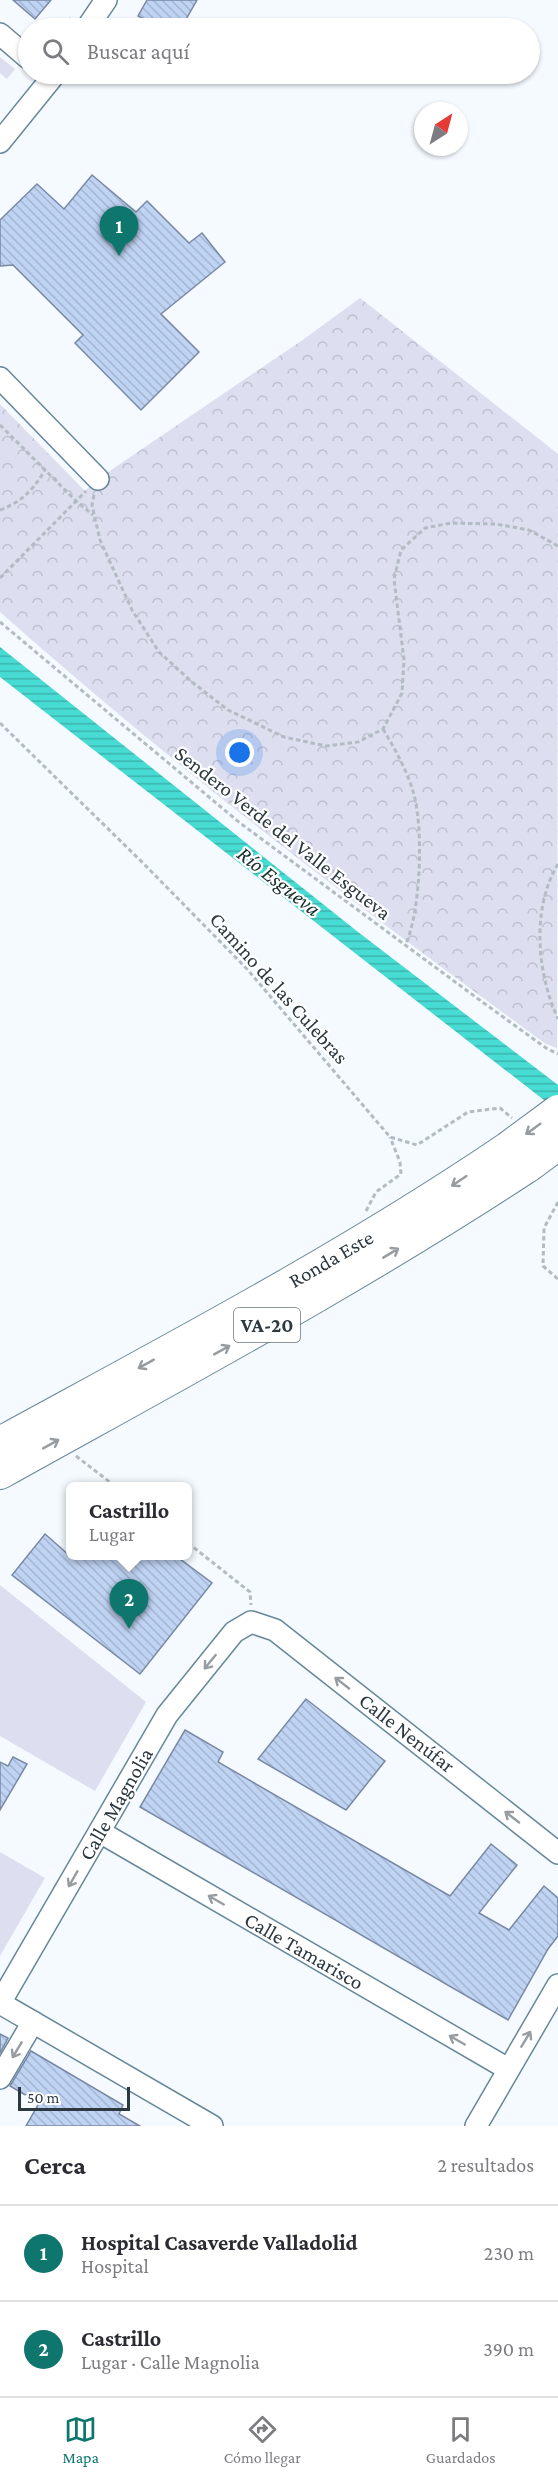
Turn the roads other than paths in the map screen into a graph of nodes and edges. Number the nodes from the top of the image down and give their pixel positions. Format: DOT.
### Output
graph roads {
  1 [pos="106,0"];
  2 [pos="94,18"];
  3 [pos="0,34"];
  4 [pos="18,49"];
  5 [pos="45,84"];
  6 [pos="0,142"];
  7 [pos="0,378"];
  8 [pos="98,479"];
  9 [pos="558,1111"];
  10 [pos="558,1144"];
  11 [pos="518,1145"];
  12 [pos="0,1443"];
  13 [pos="0,1473"];
  14 [pos="251,1622"];
  15 [pos="100,1832"];
  16 [pos="558,1853"];
  17 [pos="558,1985"];
  18 [pos="0,2003"];
  19 [pos="33,2022"];
  20 [pos="508,2069"];
  21 [pos="0,2078"];
  22 [pos="212,2126"];
  23 [pos="476,2126"];
  1 -- 2 [label="street"];
  3 -- 4 [label="street"];
  5 -- 6 [label="street"];
  7 -- 8 [label="street"];
  9 -- 11 [label="highway, Ronda Este / VA-20, one-way, bridge"];
  10 -- 11 [label="highway, Ronda Este / VA-20, bridge"];
  11 -- 12 [label="highway, Ronda Este / VA-20, one-way"];
  13 -- 11 [label="highway, Ronda Este / VA-20, one-way"];
  14 -- 15 [label="street, Calle Magnolia, one-way"];
  16 -- 14 [label="street, Calle Nenúfar, one-way"];
  15 -- 18 [label="street, Calle Magnolia, one-way"];
  20 -- 15 [label="street, Calle Tamarisco, one-way"];
  20 -- 17 [label="street, one-way"];
  18 -- 19 [label="street"];
  19 -- 21 [label="street, one-way"];
  19 -- 22 [label="street"];
  20 -- 23 [label="street"];
}
